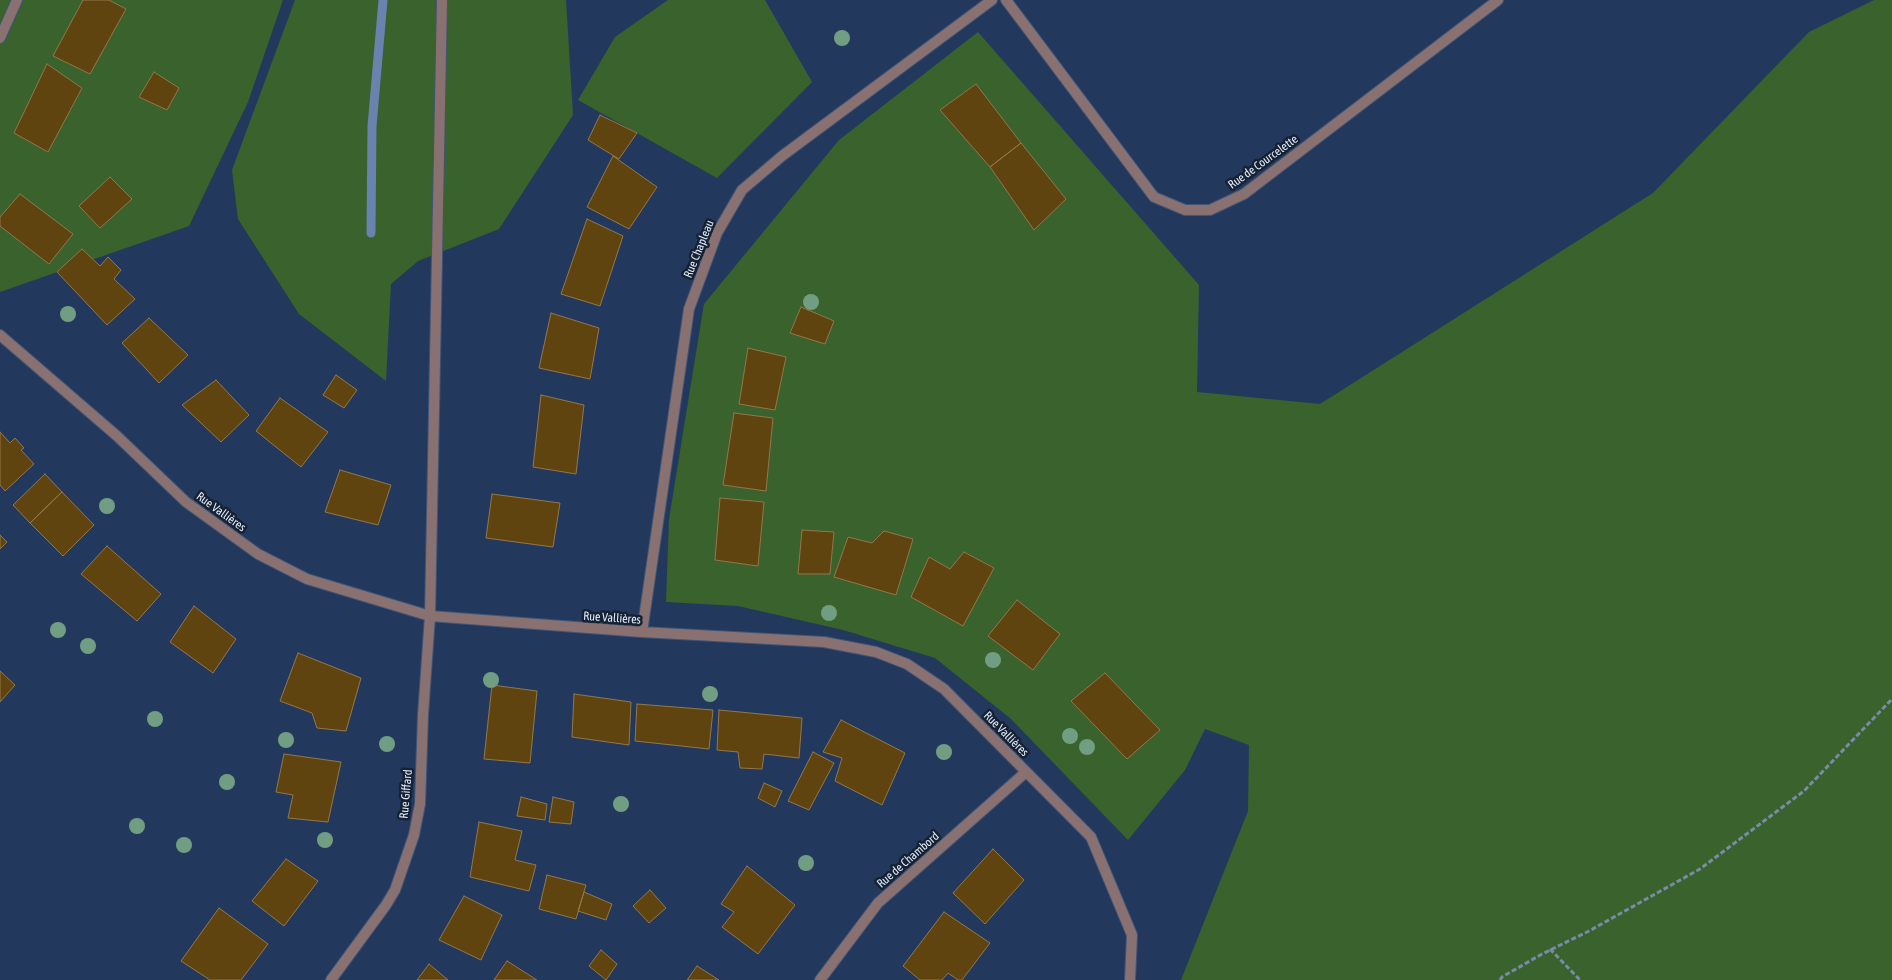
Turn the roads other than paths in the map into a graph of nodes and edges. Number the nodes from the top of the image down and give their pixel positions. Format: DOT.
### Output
graph roads {
  1 [pos="17,0"];
  2 [pos="442,0"];
  3 [pos="992,0"];
  4 [pos="1006,0"];
  5 [pos="1498,0"];
  6 [pos="0,38"];
  7 [pos="0,335"];
  8 [pos="430,616"];
  9 [pos="642,632"];
  10 [pos="1026,772"];
  11 [pos="331,980"];
  12 [pos="820,980"];
  13 [pos="1130,980"];
  1 -- 6 [label="street"];
  2 -- 8 [label="street, Rue Giffard"];
  3 -- 9 [label="street, Rue Chapleau"];
  4 -- 5 [label="street, Rue de Courcelette"];
  7 -- 8 [label="street, Rue Vallières"];
  8 -- 9 [label="street, Rue Vallières"];
  8 -- 11 [label="street, Rue Giffard"];
  9 -- 10 [label="street, Rue Vallières"];
  10 -- 12 [label="street, Rue de Chambord"];
  10 -- 13 [label="street, Rue Vallières"];
}
